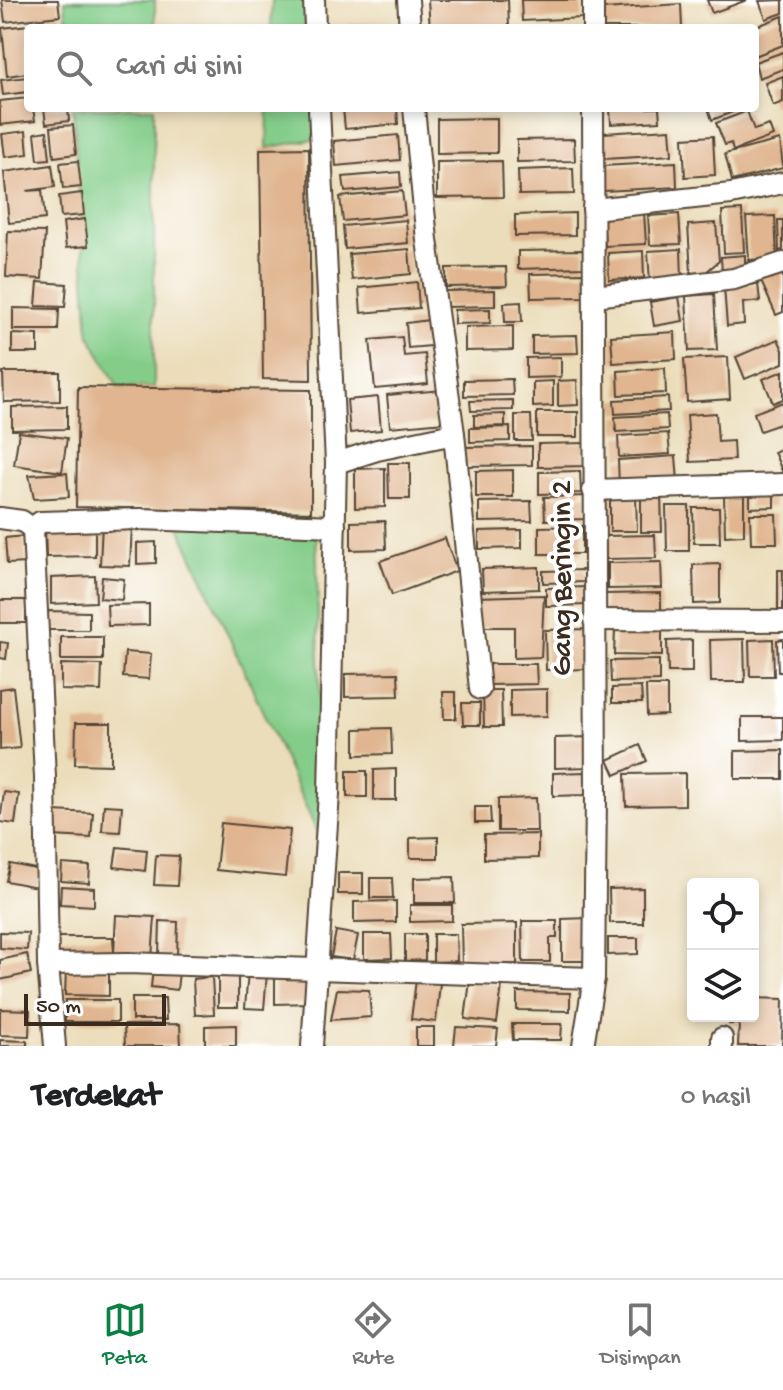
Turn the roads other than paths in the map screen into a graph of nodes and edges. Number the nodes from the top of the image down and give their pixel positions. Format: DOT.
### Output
graph roads {
  1 [pos="314,0"];
  2 [pos="408,0"];
  3 [pos="593,0"];
  4 [pos="315,24"];
  5 [pos="410,24"];
  6 [pos="593,24"];
  7 [pos="319,112"];
  8 [pos="414,112"];
  9 [pos="593,112"];
  10 [pos="783,183"];
  11 [pos="593,209"];
  12 [pos="783,263"];
  13 [pos="595,296"];
  14 [pos="454,434"];
  15 [pos="336,463"];
  16 [pos="783,484"];
  17 [pos="593,490"];
  18 [pos="0,502"];
  19 [pos="0,518"];
  20 [pos="335,526"];
  21 [pos="33,529"];
  22 [pos="594,620"];
  23 [pos="783,621"];
  24 [pos="480,689"];
  25 [pos="48,964"];
  26 [pos="317,969"];
  27 [pos="594,978"];
  28 [pos="55,1046"];
  29 [pos="312,1046"];
  30 [pos="583,1046"];
  1 -- 4 [label="street"];
  2 -- 5 [label="street"];
  3 -- 6 [label="street"];
  7 -- 15 [label="street"];
  8 -- 14 [label="street"];
  9 -- 11 [label="street, Gang Beringin 2"];
  10 -- 11 [label="street"];
  11 -- 13 [label="street, Gang Beringin 2"];
  12 -- 13 [label="street"];
  13 -- 17 [label="street, Gang Beringin 2"];
  14 -- 15 [label="street"];
  14 -- 24 [label="street"];
  15 -- 20 [label="street"];
  16 -- 17 [label="street"];
  17 -- 22 [label="street, Gang Beringin 2"];
  18 -- 19 [label="street"];
  19 -- 21 [label="street"];
  20 -- 21 [label="street"];
  20 -- 26 [label="street"];
  21 -- 25 [label="street"];
  22 -- 23 [label="street"];
  22 -- 27 [label="street, Gang Beringin 2"];
  25 -- 26 [label="street"];
  25 -- 28 [label="street"];
  26 -- 27 [label="street"];
  26 -- 29 [label="street"];
  27 -- 30 [label="street, Gang Beringin 2"];
}
